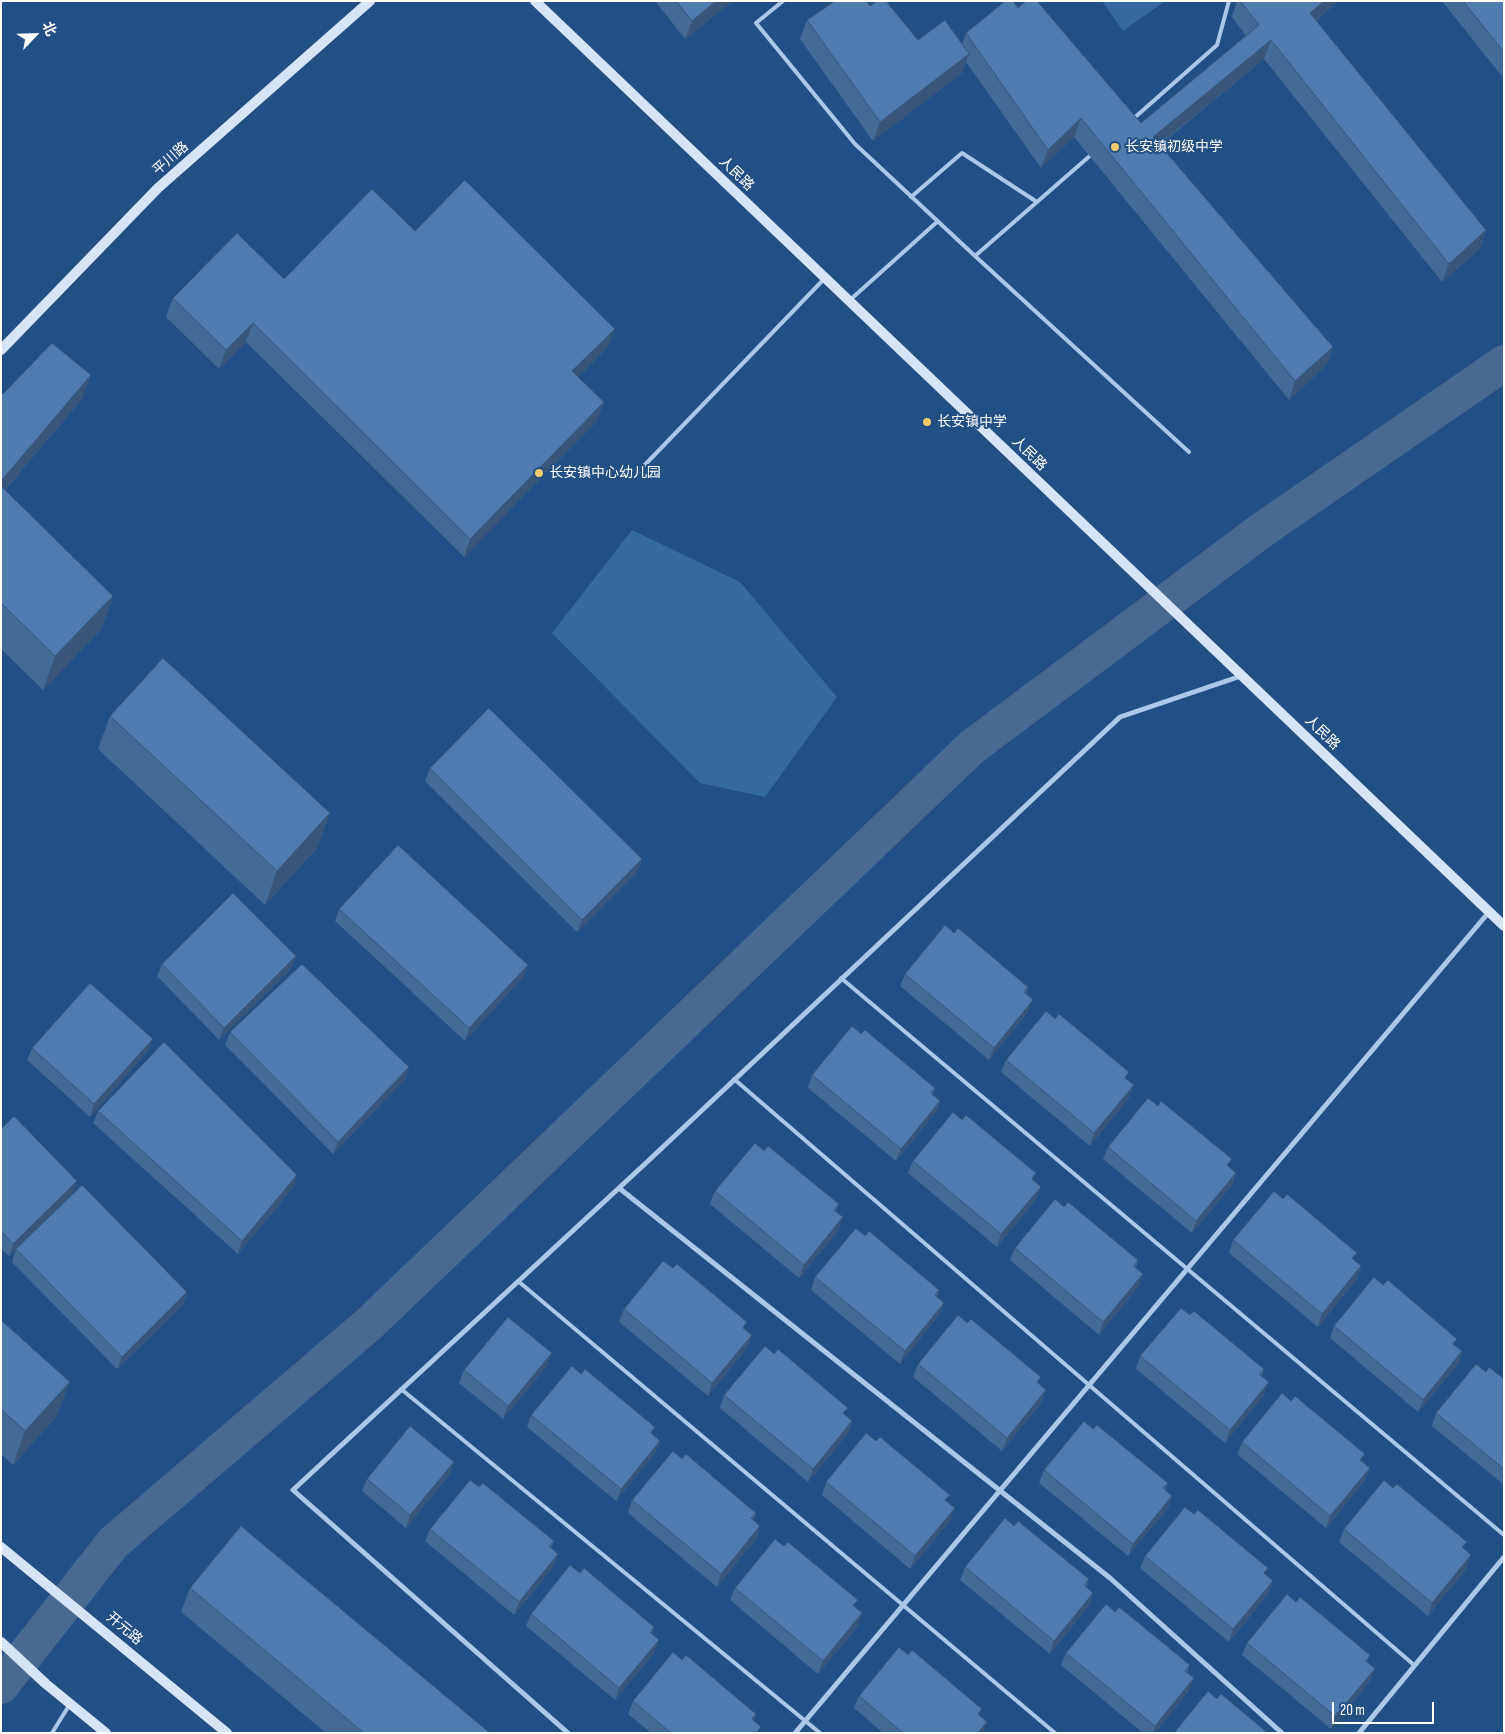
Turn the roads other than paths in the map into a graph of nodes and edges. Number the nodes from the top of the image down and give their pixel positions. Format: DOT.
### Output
graph roads {
  1 [pos="370,1"];
  2 [pos="535,1"];
  3 [pos="783,1"];
  4 [pos="1229,1"];
  5 [pos="1127,124"];
  6 [pos="1097,150"];
  7 [pos="911,196"];
  8 [pos="1037,202"];
  9 [pos="938,221"];
  10 [pos="975,256"];
  11 [pos="825,278"];
  12 [pos="849,301"];
  13 [pos="1,350"];
  14 [pos="1189,452"];
  15 [pos="638,472"];
  16 [pos="1241,675"];
  17 [pos="1489,912"];
  18 [pos="1504,926"];
  19 [pos="841,978"];
  20 [pos="734,1079"];
  21 [pos="619,1188"];
  22 [pos="1186,1269"];
  23 [pos="518,1281"];
  24 [pos="1089,1384"];
  25 [pos="402,1389"];
  26 [pos="1000,1490"];
  27 [pos="1504,1535"];
  28 [pos="1,1547"];
  29 [pos="1504,1557"];
  30 [pos="903,1605"];
  31 [pos="1,1642"];
  32 [pos="1414,1665"];
  33 [pos="70,1704"];
  34 [pos="805,1720"];
  35 [pos="52,1733"];
  36 [pos="106,1733"];
  37 [pos="228,1733"];
  38 [pos="568,1733"];
  39 [pos="795,1733"];
  40 [pos="820,1733"];
  41 [pos="1055,1733"];
  42 [pos="1282,1733"];
  43 [pos="1358,1733"];
  1 -- 13 [label="street, 平川路"];
  2 -- 11 [label="street, 人民路"];
  3 -- 7 [label="lane"];
  4 -- 5 [label="lane"];
  6 -- 8 [label="lane"];
  7 -- 8 [label="lane"];
  7 -- 9 [label="lane"];
  8 -- 10 [label="lane"];
  9 -- 10 [label="lane"];
  9 -- 12 [label="lane"];
  10 -- 14 [label="lane"];
  11 -- 12 [label="street, 人民路"];
  11 -- 15 [label="lane"];
  12 -- 16 [label="street, 人民路"];
  16 -- 17 [label="street, 人民路"];
  16 -- 19 [label="street"];
  17 -- 18 [label="street, 人民路"];
  17 -- 22 [label="street"];
  19 -- 20 [label="street"];
  19 -- 22 [label="lane"];
  20 -- 21 [label="street"];
  20 -- 24 [label="lane"];
  21 -- 23 [label="street"];
  21 -- 26 [label="street"];
  22 -- 24 [label="street"];
  22 -- 27 [label="lane"];
  23 -- 25 [label="street"];
  23 -- 30 [label="lane"];
  24 -- 26 [label="street"];
  24 -- 32 [label="lane"];
  25 -- 34 [label="lane"];
  25 -- 38 [label="street"];
  26 -- 30 [label="street"];
  26 -- 42 [label="street"];
  28 -- 37 [label="street, 开元路"];
  29 -- 32 [label="street"];
  30 -- 34 [label="street"];
  30 -- 41 [label="lane"];
  31 -- 33 [label="street"];
  32 -- 43 [label="street"];
  33 -- 35 [label="lane"];
  33 -- 36 [label="street"];
  34 -- 39 [label="street"];
  34 -- 40 [label="lane"];
}
